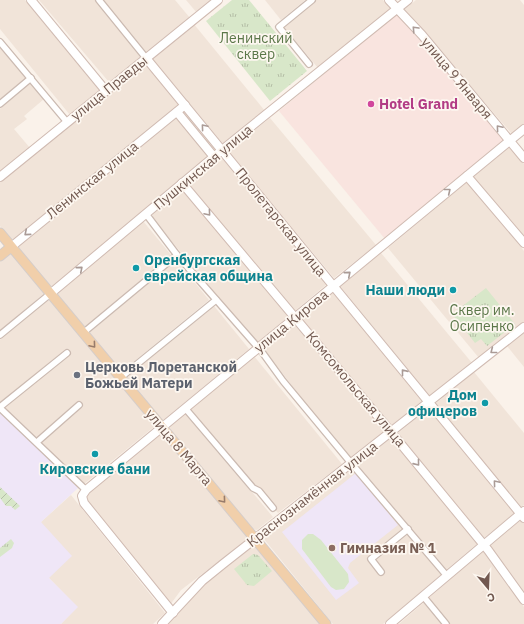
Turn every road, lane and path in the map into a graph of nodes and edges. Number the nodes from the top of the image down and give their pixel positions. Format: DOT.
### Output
graph roads {
  1 [pos="31,0"];
  2 [pos="100,0"];
  3 [pos="218,0"];
  4 [pos="312,0"];
  5 [pos="389,0"];
  6 [pos="408,0"];
  7 [pos="397,9"];
  8 [pos="0,42"];
  9 [pos="146,58"];
  10 [pos="309,64"];
  11 [pos="31,78"];
  12 [pos="106,91"];
  13 [pos="0,104"];
  14 [pos="185,105"];
  15 [pos="177,112"];
  16 [pos="68,122"];
  17 [pos="524,129"];
  18 [pos="510,140"];
  19 [pos="222,150"];
  20 [pos="214,157"];
  21 [pos="524,158"];
  22 [pos="467,176"];
  23 [pos="0,177"];
  24 [pos="182,183"];
  25 [pos="146,214"];
  26 [pos="0,234"];
  27 [pos="524,243"];
  28 [pos="11,247"];
  29 [pos="0,256"];
  30 [pos="177,256"];
  31 [pos="334,286"];
  32 [pos="50,294"];
  33 [pos="216,300"];
  34 [pos="296,317"];
  35 [pos="524,327"];
  36 [pos="83,333"];
  37 [pos="0,335"];
  38 [pos="258,348"];
  39 [pos="67,353"];
  40 [pos="120,378"];
  41 [pos="428,402"];
  42 [pos="79,405"];
  43 [pos="0,408"];
  44 [pos="185,408"];
  45 [pos="162,427"];
  46 [pos="391,432"];
  47 [pos="37,442"];
  48 [pos="351,463"];
  49 [pos="86,490"];
  50 [pos="273,508"];
  51 [pos="523,514"];
  52 [pos="408,529"];
  53 [pos="255,538"];
  54 [pos="483,544"];
  55 [pos="381,572"];
  56 [pos="447,576"];
  57 [pos="423,596"];
  58 [pos="524,600"];
  59 [pos="173,613"];
  60 [pos="162,624"];
  61 [pos="326,624"];
  62 [pos="390,624"];
  63 [pos="446,624"];
  1 -- 12 [label="main road"];
  2 -- 9 [label="street, Пролетарская улица"];
  3 -- 9 [label="main road, улица Правды"];
  4 -- 10 [label="street"];
  5 -- 7 [label="main road, улица 9 Января"];
  6 -- 7 [label="main road, Пушкинская улица"];
  18 -- 7 [label="main road, улица 9 Января, one-way"];
  7 -- 19 [label="main road, Пушкинская улица"];
  8 -- 11 [label="street"];
  9 -- 12 [label="main road, улица Правды"];
  9 -- 14 [label="main road, Пролетарская улица"];
  11 -- 13 [label="street"];
  11 -- 16 [label="street"];
  12 -- 16 [label="main road, улица Правды"];
  14 -- 15 [label="main road, Ленинская улица"];
  19 -- 14 [label="main road, Пролетарская улица, one-way"];
  15 -- 20 [label="main road"];
  15 -- 28 [label="main road, Ленинская улица, one-way"];
  16 -- 23 [label="main road, улица Правды"];
  17 -- 18 [label="main road, улица Кирова"];
  18 -- 21 [label="main road, улица 9 Января"];
  18 -- 22 [label="main road, улица Кирова"];
  19 -- 20 [label="main road, Пушкинская улица"];
  19 -- 31 [label="main road, Пролетарская улица"];
  20 -- 24 [label="main road, Пушкинская улица"];
  22 -- 27 [label="main road"];
  31 -- 22 [label="main road, улица Кирова, one-way"];
  24 -- 25 [label="main road, Пушкинская улица"];
  24 -- 34 [label="main road, Комсомольская улица, one-way"];
  25 -- 30 [label="street"];
  32 -- 25 [label="main road, Пушкинская улица, one-way"];
  26 -- 28 [label="main road, улица 8 Марта"];
  28 -- 29 [label="main road, Ленинская улица"];
  28 -- 32 [label="main road, улица 8 Марта"];
  30 -- 33 [label="street"];
  30 -- 36 [label="street"];
  31 -- 34 [label="main road, улица Кирова"];
  41 -- 31 [label="main road, Пролетарская улица, one-way"];
  32 -- 36 [label="main road, улица 8 Марта"];
  32 -- 37 [label="street, Пушкинская улица"];
  33 -- 38 [label="street"];
  33 -- 40 [label="street"];
  34 -- 38 [label="main road, улица Кирова"];
  34 -- 46 [label="main road, Комсомольская улица"];
  35 -- 41 [label="main road, Краснознамённая улица, one-way"];
  36 -- 40 [label="main road, улица 8 Марта, one-way"];
  38 -- 44 [label="main road, улица Кирова"];
  38 -- 48 [label="street"];
  39 -- 43 [label="street"];
  40 -- 45 [label="main road, улица 8 Марта"];
  41 -- 46 [label="main road, Краснознамённая улица"];
  51 -- 41 [label="main road, Пролетарская улица, one-way"];
  42 -- 47 [label="street"];
  43 -- 47 [label="street"];
  44 -- 45 [label="main road, улица Кирова"];
  44 -- 50 [label="street"];
  45 -- 49 [label="main road, улица Кирова"];
  45 -- 53 [label="main road, улица 8 Марта, one-way"];
  46 -- 48 [label="main road, Краснознамённая улица"];
  46 -- 54 [label="main road, Комсомольская улица, one-way"];
  47 -- 49 [label="street"];
  48 -- 52 [label="street"];
  48 -- 53 [label="main road, Краснознамённая улица"];
  49 -- 59 [label="main road"];
  51 -- 54 [label="main road"];
  52 -- 55 [label="street"];
  52 -- 56 [label="street"];
  53 -- 59 [label="main road, Краснознамённая улица"];
  53 -- 61 [label="main road, улица 8 Марта"];
  54 -- 56 [label="main road"];
  54 -- 58 [label="main road, Комсомольская улица"];
  56 -- 57 [label="main road"];
  57 -- 62 [label="main road"];
  57 -- 63 [label="street"];
  59 -- 60 [label="main road, Краснознамённая улица"];
}
